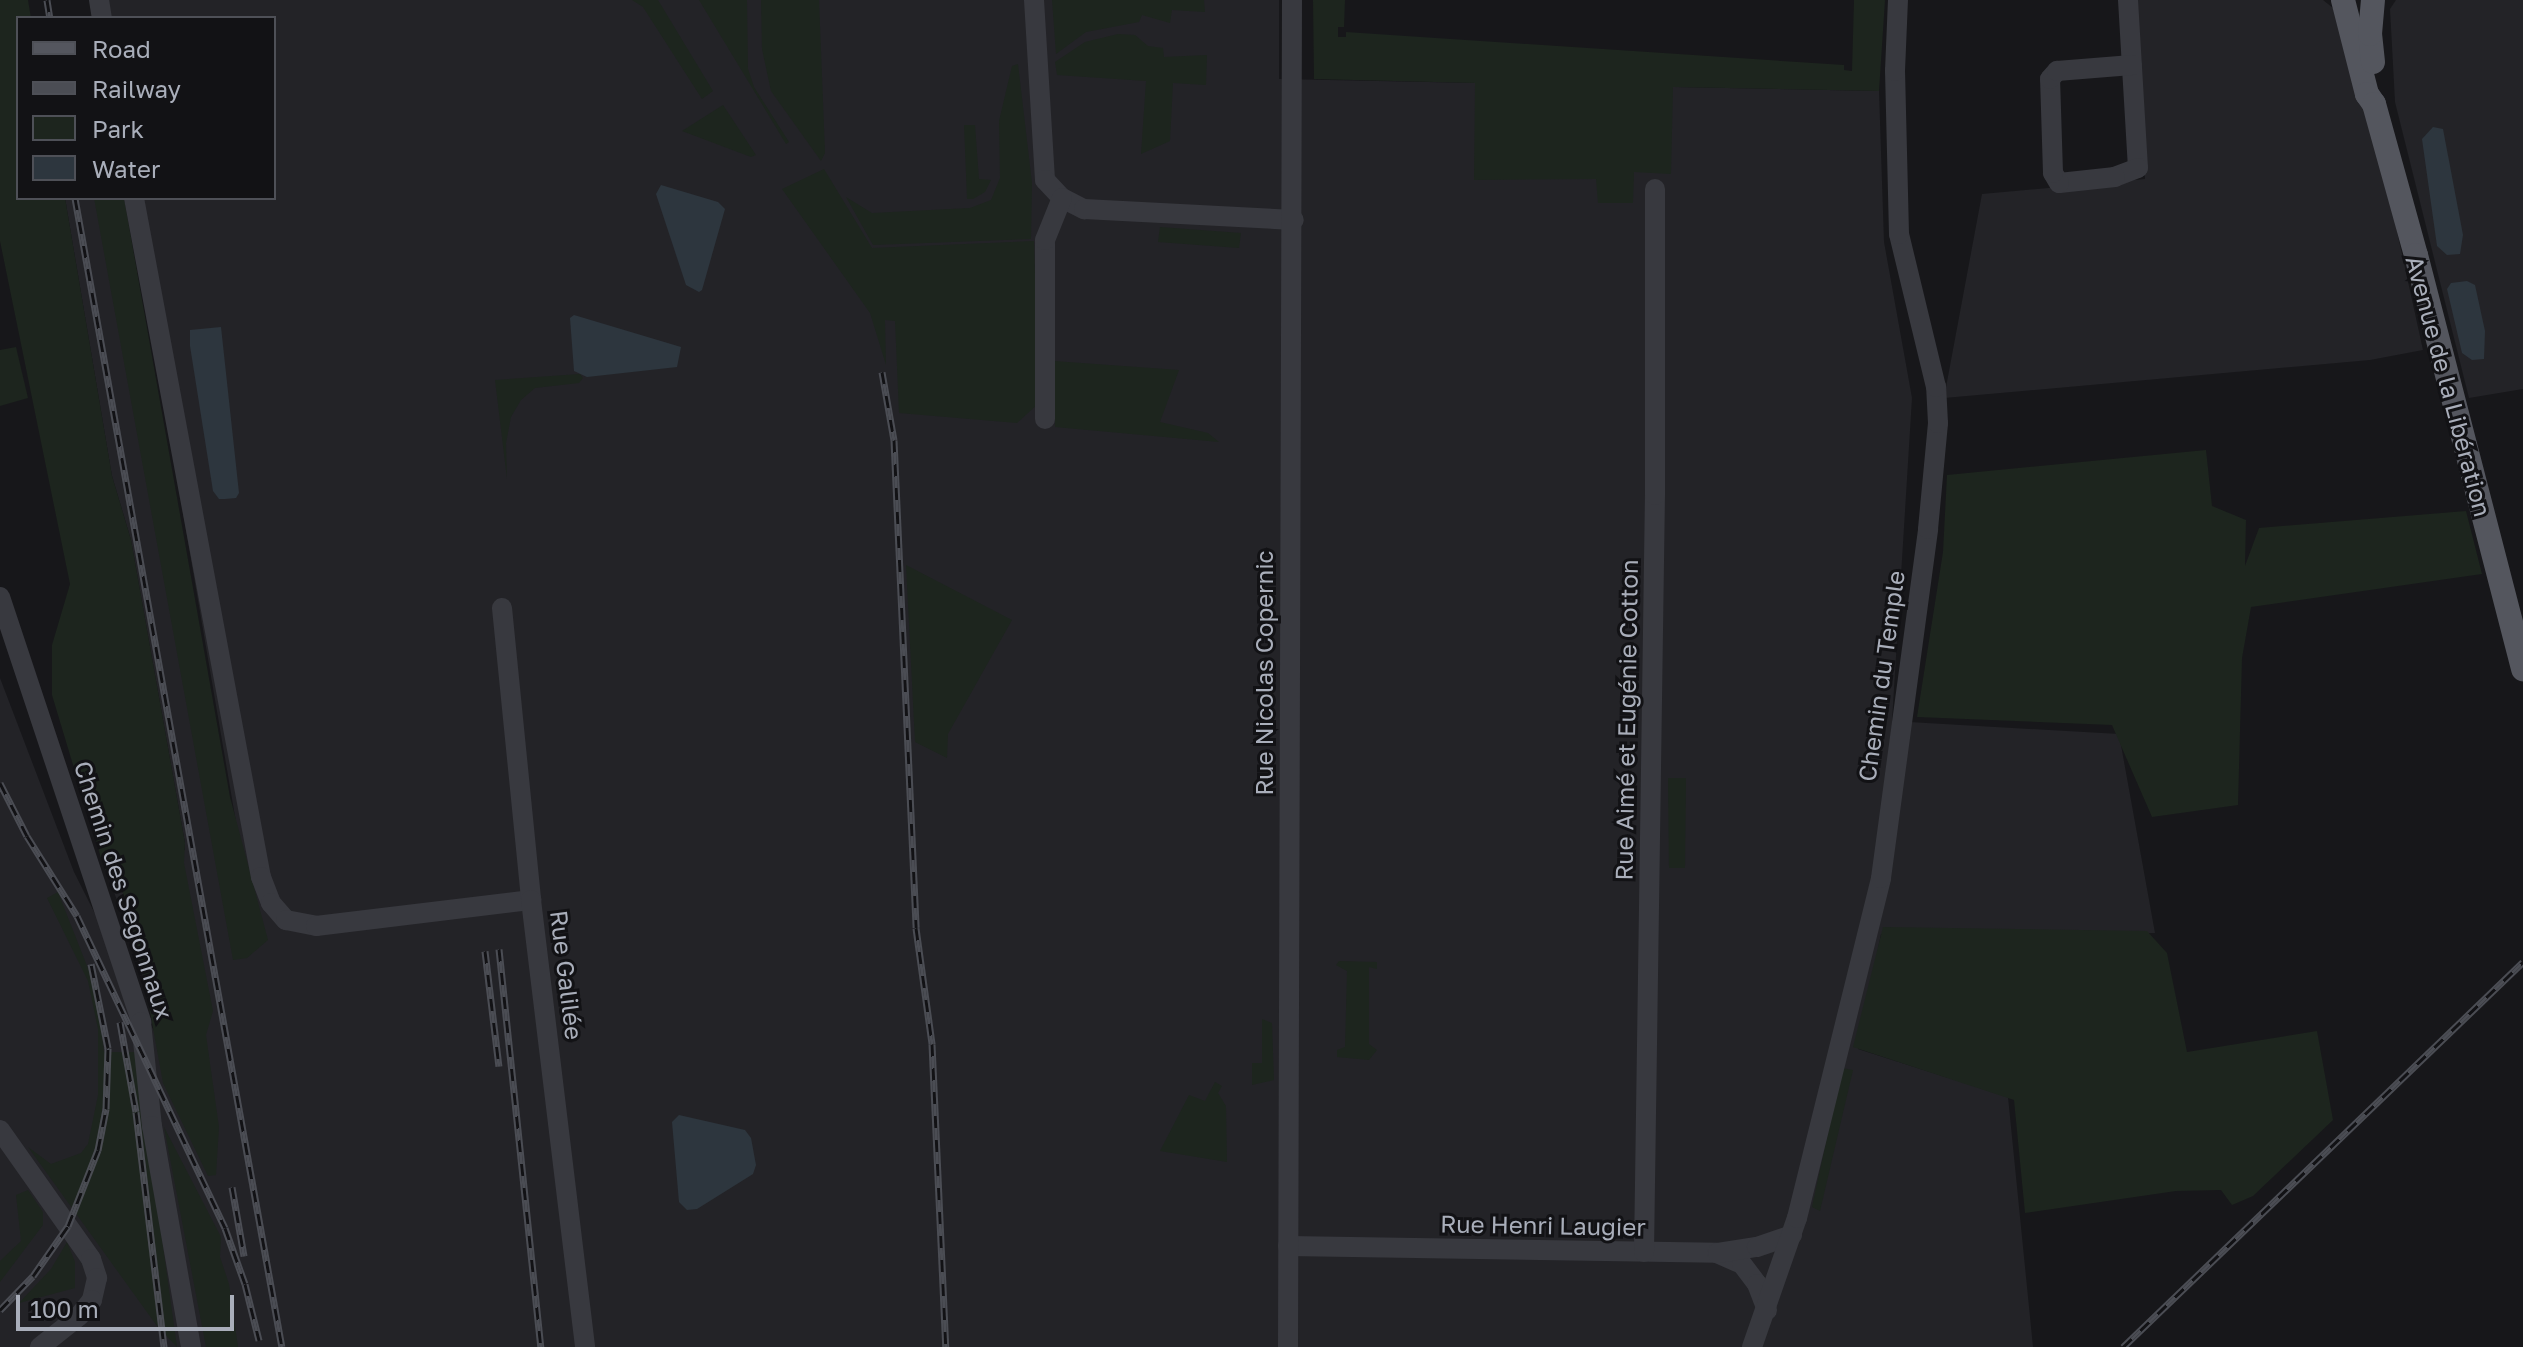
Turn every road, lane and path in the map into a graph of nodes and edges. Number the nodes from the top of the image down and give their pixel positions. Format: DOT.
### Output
graph roads {
  1 [pos="1034,0"];
  2 [pos="1292,0"];
  3 [pos="1898,0"];
  4 [pos="2128,0"];
  5 [pos="2343,0"];
  6 [pos="2373,0"];
  7 [pos="2132,65"];
  8 [pos="2374,104"];
  9 [pos="1655,189"];
  10 [pos="1062,198"];
  11 [pos="134,200"];
  12 [pos="1294,220"];
  13 [pos="1045,419"];
  14 [pos="0,597"];
  15 [pos="502,608"];
  16 [pos="2523,669"];
  17 [pos="531,900"];
  18 [pos="0,1130"];
  19 [pos="1792,1235"];
  20 [pos="1288,1246"];
  21 [pos="1644,1252"];
  22 [pos="1717,1253"];
  23 [pos="1767,1310"];
  24 [pos="40,1347"];
  25 [pos="191,1347"];
  26 [pos="585,1347"];
  27 [pos="1288,1347"];
  28 [pos="1752,1347"];
  1 -- 10 [label="street"];
  2 -- 12 [label="street, Rue Nicolas Copernic"];
  3 -- 19 [label="street, Chemin du Temple"];
  4 -- 7 [label="street"];
  5 -- 8 [label="main road, Avenue de la Libération"];
  6 -- 8 [label="main road, Avenue de la Libération"];
  7 -- 7 [label="street"];
  8 -- 16 [label="main road, Avenue de la Libération"];
  9 -- 21 [label="street, Rue Aimé et Eugénie Cotton"];
  10 -- 12 [label="street"];
  10 -- 13 [label="street"];
  11 -- 17 [label="street"];
  12 -- 20 [label="street, Rue Nicolas Copernic"];
  14 -- 25 [label="street, Chemin des Segonnaux"];
  15 -- 17 [label="street, Rue Galilée"];
  17 -- 26 [label="street, Rue Galilée"];
  18 -- 24 [label="street"];
  19 -- 22 [label="street, Rue Henri Laugier"];
  19 -- 23 [label="street, Chemin du Temple"];
  20 -- 21 [label="street, Rue Henri Laugier"];
  20 -- 27 [label="street, Rue Nicolas Copernic"];
  21 -- 22 [label="street, Rue Henri Laugier"];
  22 -- 23 [label="street"];
  23 -- 28 [label="street, Chemin du Temple"];
}
